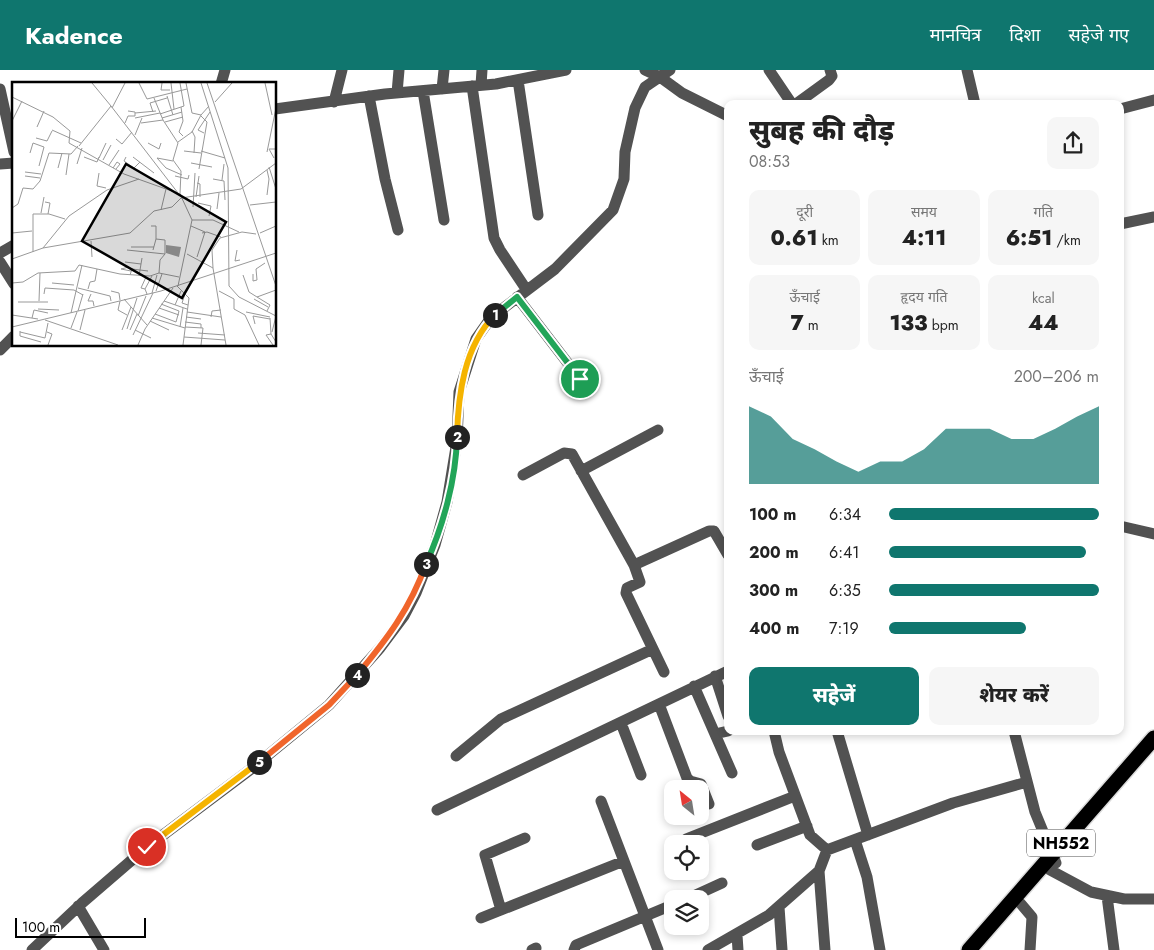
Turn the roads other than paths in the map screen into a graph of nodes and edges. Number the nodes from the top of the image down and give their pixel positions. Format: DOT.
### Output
graph roads {
  1 [pos="342,70"];
  2 [pos="399,70"];
  3 [pos="444,70"];
  4 [pos="482,70"];
  5 [pos="566,70"];
  6 [pos="644,70"];
  7 [pos="769,70"];
  8 [pos="830,70"];
  9 [pos="967,70"];
  10 [pos="665,73"];
  11 [pos="518,80"];
  12 [pos="476,86"];
  13 [pos="0,88"];
  14 [pos="442,89"];
  15 [pos="423,91"];
  16 [pos="397,93"];
  17 [pos="369,96"];
  18 [pos="789,100"];
  19 [pos="802,100"];
  20 [pos="974,100"];
  21 [pos="1154,100"];
  22 [pos="334,102"];
  23 [pos="1124,108"];
  24 [pos="276,109"];
  25 [pos="724,114"];
  26 [pos="12,143"];
  27 [pos="538,215"];
  28 [pos="1154,217"];
  29 [pos="444,220"];
  30 [pos="1124,223"];
  31 [pos="398,230"];
  32 [pos="12,246"];
  33 [pos="0,253"];
  34 [pos="0,262"];
  35 [pos="12,281"];
  36 [pos="526,288"];
  37 [pos="517,297"];
  38 [pos="12,338"];
  39 [pos="0,350"];
  40 [pos="580,379"];
  41 [pos="658,430"];
  42 [pos="581,470"];
  43 [pos="523,475"];
  44 [pos="1124,527"];
  45 [pos="1154,534"];
  46 [pos="724,548"];
  47 [pos="634,565"];
  48 [pos="653,649"];
  49 [pos="664,672"];
  50 [pos="724,673"];
  51 [pos="716,676"];
  52 [pos="694,686"];
  53 [pos="724,703"];
  54 [pos="659,704"];
  55 [pos="622,723"];
  56 [pos="724,732"];
  57 [pos="715,734"];
  58 [pos="775,735"];
  59 [pos="838,735"];
  60 [pos="1015,735"];
  61 [pos="1154,738"];
  62 [pos="1154,751"];
  63 [pos="456,756"];
  64 [pos="732,773"];
  65 [pos="641,776"];
  66 [pos="692,780"];
  67 [pos="1027,782"];
  68 [pos="795,796"];
  69 [pos="601,801"];
  70 [pos="437,810"];
  71 [pos="807,826"];
  72 [pos="696,835"];
  73 [pos="868,835"];
  74 [pos="525,838"];
  75 [pos="855,840"];
  76 [pos="757,845"];
  77 [pos="828,850"];
  78 [pos="624,861"];
  79 [pos="1053,862"];
  80 [pos="819,871"];
  81 [pos="722,883"];
  82 [pos="707,890"];
  83 [pos="1107,896"];
  84 [pos="1154,899"];
  85 [pos="1021,904"];
  86 [pos="78,906"];
  87 [pos="779,907"];
  88 [pos="664,909"];
  89 [pos="501,910"];
  90 [pos="646,917"];
  91 [pos="482,918"];
  92 [pos="737,935"];
  93 [pos="32,950"];
  94 [pos="104,950"];
  95 [pos="574,950"];
  96 [pos="658,950"];
  97 [pos="708,950"];
  98 [pos="738,950"];
  99 [pos="782,950"];
  100 [pos="825,950"];
  101 [pos="880,950"];
  102 [pos="969,950"];
  103 [pos="981,950"];
  104 [pos="1030,950"];
  105 [pos="1114,950"];
  1 -- 22 [label="street"];
  2 -- 16 [label="street"];
  3 -- 14 [label="street"];
  4 -- 12 [label="street"];
  5 -- 11 [label="street"];
  6 -- 10 [label="street"];
  7 -- 18 [label="street"];
  8 -- 19 [label="street"];
  9 -- 20 [label="street"];
  10 -- 25 [label="street"];
  10 -- 36 [label="street"];
  11 -- 12 [label="street"];
  11 -- 27 [label="street"];
  12 -- 14 [label="street"];
  12 -- 36 [label="street"];
  13 -- 26 [label="street"];
  14 -- 15 [label="street"];
  15 -- 16 [label="street"];
  15 -- 29 [label="street"];
  16 -- 17 [label="street"];
  17 -- 22 [label="street"];
  17 -- 31 [label="street"];
  21 -- 23 [label="street"];
  22 -- 24 [label="street"];
  28 -- 30 [label="street"];
  32 -- 33 [label="street"];
  34 -- 35 [label="street"];
  36 -- 37 [label="street"];
  37 -- 40 [label="street"];
  37 -- 86 [label="street"];
  38 -- 39 [label="street"];
  41 -- 42 [label="street"];
  42 -- 43 [label="street"];
  42 -- 47 [label="street"];
  44 -- 45 [label="street"];
  46 -- 47 [label="street"];
  47 -- 48 [label="street"];
  48 -- 49 [label="street"];
  48 -- 63 [label="street"];
  50 -- 51 [label="street"];
  51 -- 52 [label="street"];
  51 -- 53 [label="street"];
  52 -- 54 [label="street"];
  52 -- 57 [label="street"];
  54 -- 55 [label="street"];
  54 -- 66 [label="street"];
  55 -- 65 [label="street"];
  55 -- 70 [label="street"];
  56 -- 57 [label="street"];
  57 -- 64 [label="street"];
  58 -- 68 [label="street"];
  59 -- 73 [label="street"];
  60 -- 67 [label="street"];
  61 -- 79 [label="highway, NH552"];
  62 -- 79 [label="highway, NH552"];
  67 -- 73 [label="street"];
  67 -- 79 [label="street"];
  68 -- 71 [label="street"];
  68 -- 72 [label="street"];
  69 -- 78 [label="street"];
  71 -- 76 [label="street"];
  71 -- 77 [label="street"];
  73 -- 75 [label="street"];
  74 -- 89 [label="street"];
  75 -- 77 [label="street"];
  75 -- 101 [label="street"];
  77 -- 80 [label="street"];
  78 -- 89 [label="street"];
  78 -- 90 [label="street"];
  79 -- 83 [label="street"];
  79 -- 85 [label="highway, NH552"];
  79 -- 102 [label="highway, NH552"];
  80 -- 87 [label="street"];
  80 -- 100 [label="street"];
  81 -- 82 [label="street"];
  83 -- 84 [label="street"];
  83 -- 105 [label="street"];
  85 -- 103 [label="highway, NH552"];
  85 -- 104 [label="street"];
  86 -- 93 [label="street"];
  86 -- 94 [label="street"];
  87 -- 92 [label="street"];
  87 -- 99 [label="street"];
  88 -- 90 [label="street"];
  89 -- 91 [label="street"];
  90 -- 95 [label="street"];
  90 -- 96 [label="street"];
  92 -- 97 [label="street"];
  92 -- 98 [label="street"];
}
